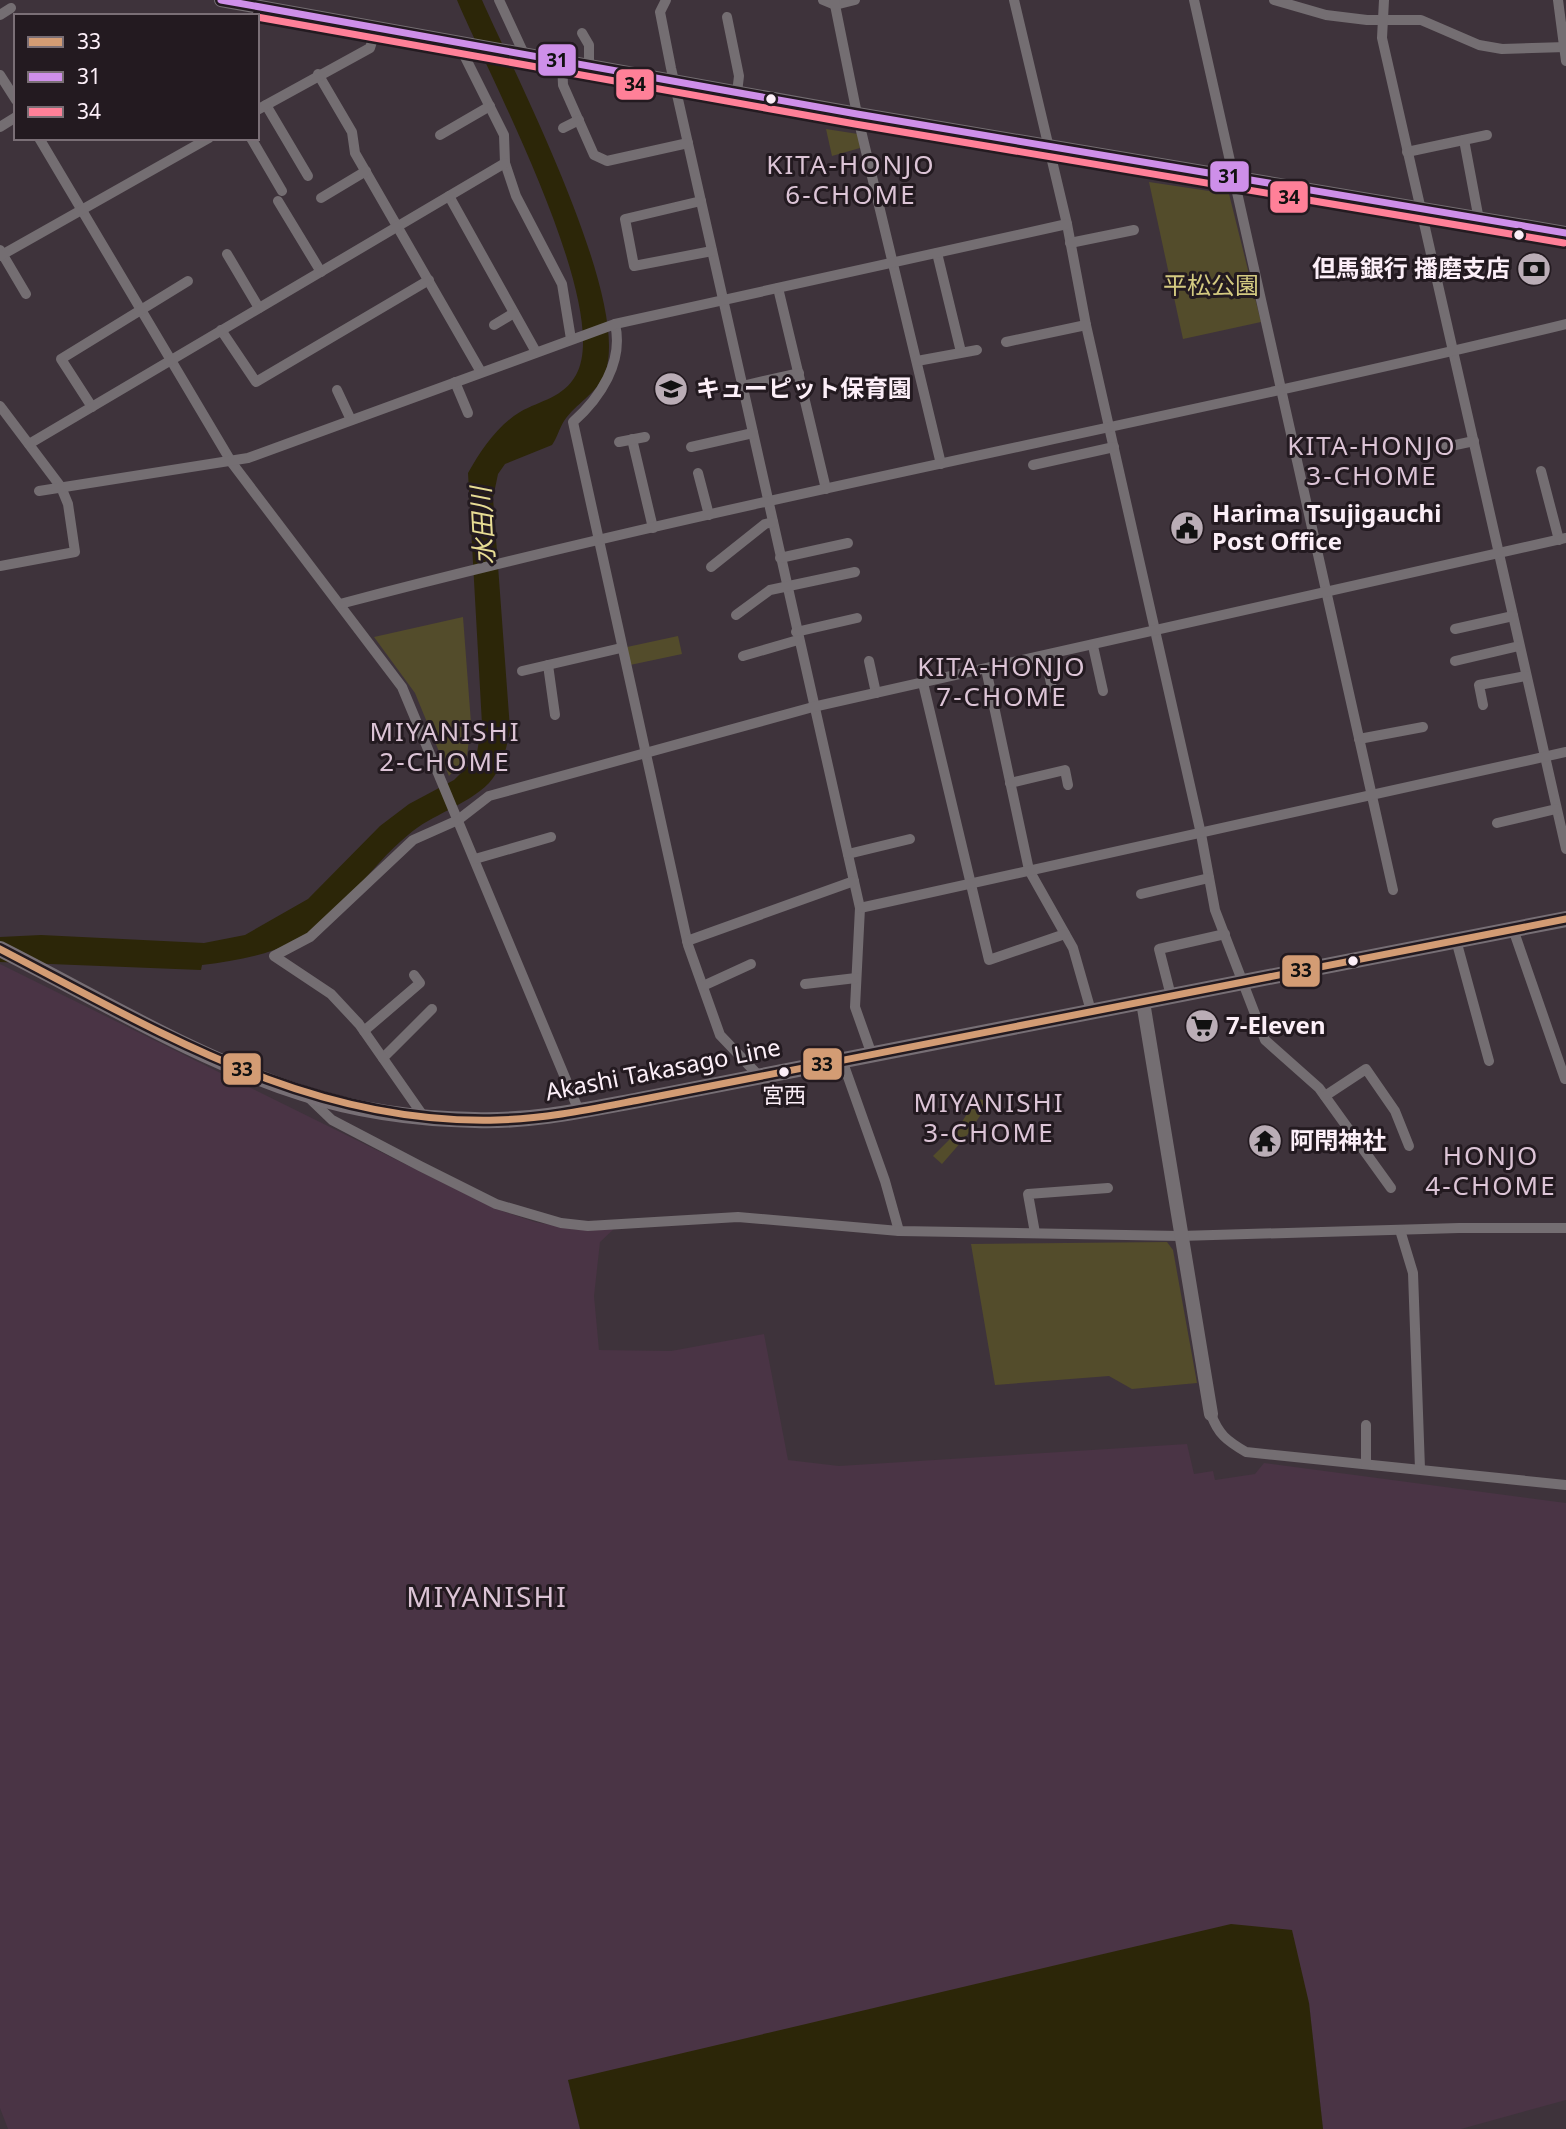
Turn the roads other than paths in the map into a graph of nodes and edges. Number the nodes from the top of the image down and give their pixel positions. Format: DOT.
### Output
graph roads {
  1 [pos="221,0"];
  2 [pos="499,0"];
  3 [pos="666,0"];
  4 [pos="822,0"];
  5 [pos="855,0"];
  6 [pos="1014,0"];
  7 [pos="1194,0"];
  8 [pos="1274,0"];
  9 [pos="1384,0"];
  10 [pos="1558,0"];
  11 [pos="835,2"];
  12 [pos="11,8"];
  13 [pos="0,15"];
  14 [pos="727,17"];
  15 [pos="1381,20"];
  16 [pos="376,29"];
  17 [pos="582,33"];
  18 [pos="459,45"];
  19 [pos="1564,47"];
  20 [pos="525,56"];
  21 [pos="1566,61"];
  22 [pos="562,62"];
  23 [pos="589,68"];
  24 [pos="318,74"];
  25 [pos="0,75"];
  26 [pos="674,81"];
  27 [pos="737,93"];
  28 [pos="14,97"];
  29 [pos="490,106"];
  30 [pos="262,107"];
  31 [pos="857,114"];
  32 [pos="579,120"];
  33 [pos="563,128"];
  34 [pos="440,135"];
  35 [pos="1487,135"];
  36 [pos="40,140"];
  37 [pos="206,140"];
  38 [pos="252,140"];
  39 [pos="1464,140"];
  40 [pos="688,143"];
  41 [pos="1047,146"];
  42 [pos="1407,152"];
  43 [pos="505,163"];
  44 [pos="366,171"];
  45 [pos="308,176"];
  46 [pos="1233,177"];
  47 [pos="449,196"];
  48 [pos="321,198"];
  49 [pos="701,201"];
  50 [pos="1422,211"];
  51 [pos="83,212"];
  52 [pos="1479,220"];
  53 [pos="1067,224"];
  54 [pos="398,226"];
  55 [pos="1134,230"];
  56 [pos="1566,233"];
  57 [pos="1070,243"];
  58 [pos="712,251"];
  59 [pos="1,253"];
  60 [pos="937,253"];
  61 [pos="227,254"];
  62 [pos="894,264"];
  63 [pos="321,272"];
  64 [pos="429,280"];
  65 [pos="188,281"];
  66 [pos="779,288"];
  67 [pos="26,294"];
  68 [pos="723,300"];
  69 [pos="259,308"];
  70 [pos="141,311"];
  71 [pos="514,313"];
  72 [pos="615,324"];
  73 [pos="1566,324"];
  74 [pos="494,325"];
  75 [pos="1086,325"];
  76 [pos="222,330"];
  77 [pos="571,339"];
  78 [pos="1006,342"];
  79 [pos="977,349"];
  80 [pos="1454,351"];
  81 [pos="536,352"];
  82 [pos="961,352"];
  83 [pos="170,360"];
  84 [pos="917,361"];
  85 [pos="481,372"];
  86 [pos="799,373"];
  87 [pos="455,382"];
  88 [pos="742,386"];
  89 [pos="337,390"];
  90 [pos="1280,390"];
  91 [pos="0,406"];
  92 [pos="92,407"];
  93 [pos="468,413"];
  94 [pos="351,420"];
  95 [pos="1110,427"];
  96 [pos="752,433"];
  97 [pos="645,437"];
  98 [pos="632,439"];
  99 [pos="1474,441"];
  100 [pos="619,442"];
  101 [pos="29,444"];
  102 [pos="691,447"];
  103 [pos="1114,447"];
  104 [pos="1446,447"];
  105 [pos="232,463"];
  106 [pos="941,464"];
  107 [pos="1033,465"];
  108 [pos="1541,471"];
  109 [pos="698,473"];
  110 [pos="61,487"];
  111 [pos="826,489"];
  112 [pos="39,491"];
  113 [pos="768,502"];
  114 [pos="709,515"];
  115 [pos="773,522"];
  116 [pos="653,528"];
  117 [pos="1562,539"];
  118 [pos="598,541"];
  119 [pos="848,543"];
  120 [pos="1499,553"];
  121 [pos="780,558"];
  122 [pos="0,566"];
  123 [pos="711,567"];
  124 [pos="855,572"];
  125 [pos="786,587"];
  126 [pos="1326,593"];
  127 [pos="340,604"];
  128 [pos="736,615"];
  129 [pos="1513,616"];
  130 [pos="857,618"];
  131 [pos="1455,629"];
  132 [pos="1154,633"];
  133 [pos="797,636"];
  134 [pos="1093,646"];
  135 [pos="1519,646"];
  136 [pos="621,648"];
  137 [pos="743,656"];
  138 [pos="1045,656"];
  139 [pos="869,661"];
  140 [pos="1455,661"];
  141 [pos="548,665"];
  142 [pos="986,669"];
  143 [pos="523,671"];
  144 [pos="1526,676"];
  145 [pos="923,683"];
  146 [pos="1052,688"];
  147 [pos="1104,691"];
  148 [pos="876,693"];
  149 [pos="1483,705"];
  150 [pos="813,707"];
  151 [pos="555,715"];
  152 [pos="1423,727"];
  153 [pos="1359,739"];
  154 [pos="1566,752"];
  155 [pos="644,753"];
  156 [pos="1544,756"];
  157 [pos="1010,783"];
  158 [pos="1068,785"];
  159 [pos="1371,795"];
  160 [pos="1556,809"];
  161 [pos="458,820"];
  162 [pos="1497,822"];
  163 [pos="1201,834"];
  164 [pos="551,837"];
  165 [pos="910,839"];
  166 [pos="1566,849"];
  167 [pos="848,854"];
  168 [pos="475,859"];
  169 [pos="1029,870"];
  170 [pos="1209,878"];
  171 [pos="854,881"];
  172 [pos="970,883"];
  173 [pos="1393,890"];
  174 [pos="1140,894"];
  175 [pos="860,908"];
  176 [pos="1566,919"];
  177 [pos="1513,929"];
  178 [pos="1065,934"];
  179 [pos="1225,934"];
  180 [pos="1456,940"];
  181 [pos="687,941"];
  182 [pos="0,949"];
  183 [pos="751,964"];
  184 [pos="414,975"];
  185 [pos="856,978"];
  186 [pos="1242,981"];
  187 [pos="805,984"];
  188 [pos="703,986"];
  189 [pos="1171,996"];
  190 [pos="1143,1002"];
  191 [pos="432,1009"];
  192 [pos="1091,1011"];
  193 [pos="364,1031"];
  194 [pos="1561,1053"];
  195 [pos="872,1055"];
  196 [pos="383,1058"];
  197 [pos="842,1060"];
  198 [pos="1489,1061"];
  199 [pos="759,1076"];
  200 [pos="1565,1079"];
  201 [pos="306,1095"];
  202 [pos="1325,1096"];
  203 [pos="579,1111"];
  204 [pos="425,1117"];
  205 [pos="1409,1146"];
  206 [pos="1108,1188"];
  207 [pos="1391,1188"];
  208 [pos="1566,1228"];
  209 [pos="1400,1230"];
  210 [pos="899,1231"];
  211 [pos="1035,1233"];
  212 [pos="1180,1236"];
  213 [pos="1211,1414"];
  214 [pos="1366,1425"];
  215 [pos="1366,1464"];
  216 [pos="1420,1469"];
  217 [pos="1566,1485"];
  1 -- 16 [label="street"];
  2 -- 20 [label="street"];
  3 -- 26 [label="street"];
  4 -- 11 [label="street"];
  5 -- 11 [label="street"];
  6 -- 41 [label="street"];
  7 -- 46 [label="street"];
  8 -- 15 [label="street"];
  9 -- 15 [label="street"];
  10 -- 19 [label="street"];
  11 -- 31 [label="street"];
  12 -- 13 [label="street"];
  14 -- 27 [label="street"];
  15 -- 19 [label="street"];
  15 -- 42 [label="street"];
  16 -- 18 [label="street"];
  16 -- 24 [label="street"];
  17 -- 23 [label="street"];
  18 -- 20 [label="street"];
  18 -- 29 [label="street"];
  19 -- 21 [label="street"];
  20 -- 22 [label="street"];
  22 -- 23 [label="street"];
  22 -- 32 [label="street"];
  23 -- 26 [label="street"];
  24 -- 30 [label="street"];
  24 -- 44 [label="street"];
  25 -- 28 [label="street"];
  26 -- 27 [label="street"];
  26 -- 40 [label="street"];
  27 -- 31 [label="street"];
  29 -- 34 [label="street"];
  29 -- 43 [label="street"];
  30 -- 45 [label="street"];
  31 -- 41 [label="street"];
  31 -- 62 [label="street"];
  32 -- 33 [label="street"];
  32 -- 40 [label="street"];
  35 -- 39 [label="street"];
  36 -- 51 [label="street"];
  37 -- 51 [label="street"];
  38 -- 63 [label="street"];
  39 -- 42 [label="street"];
  39 -- 52 [label="street"];
  40 -- 49 [label="street"];
  41 -- 46 [label="street"];
  41 -- 53 [label="street"];
  42 -- 50 [label="street"];
  43 -- 47 [label="street"];
  43 -- 77 [label="street"];
  44 -- 48 [label="street"];
  44 -- 54 [label="street"];
  46 -- 50 [label="street"];
  46 -- 90 [label="street"];
  47 -- 54 [label="street"];
  47 -- 71 [label="street"];
  49 -- 58 [label="street"];
  49 -- 58 [label="street"];
  50 -- 52 [label="street"];
  50 -- 80 [label="street"];
  51 -- 59 [label="street"];
  51 -- 70 [label="street"];
  52 -- 56 [label="street"];
  53 -- 57 [label="street"];
  53 -- 60 [label="street"];
  54 -- 63 [label="street"];
  54 -- 64 [label="street"];
  55 -- 57 [label="street"];
  57 -- 75 [label="street"];
  58 -- 68 [label="street"];
  59 -- 67 [label="street"];
  60 -- 62 [label="street"];
  60 -- 82 [label="street"];
  61 -- 69 [label="street"];
  62 -- 66 [label="street"];
  62 -- 84 [label="street"];
  63 -- 69 [label="street"];
  64 -- 76 [label="street"];
  64 -- 85 [label="street"];
  65 -- 70 [label="street"];
  66 -- 68 [label="street"];
  66 -- 86 [label="street"];
  68 -- 72 [label="street"];
  68 -- 88 [label="street"];
  69 -- 76 [label="street"];
  70 -- 83 [label="street"];
  70 -- 92 [label="street"];
  71 -- 74 [label="street"];
  71 -- 81 [label="street"];
  72 -- 77 [label="street"];
  72 -- 118 [label="street"];
  73 -- 80 [label="street"];
  75 -- 78 [label="street"];
  75 -- 95 [label="street"];
  76 -- 83 [label="street"];
  77 -- 81 [label="street"];
  79 -- 82 [label="street"];
  80 -- 90 [label="street"];
  80 -- 99 [label="street"];
  81 -- 85 [label="street"];
  82 -- 84 [label="street"];
  83 -- 92 [label="street"];
  83 -- 105 [label="street"];
  84 -- 106 [label="street"];
  85 -- 87 [label="street"];
  86 -- 88 [label="street"];
  86 -- 111 [label="street"];
  87 -- 93 [label="street"];
  87 -- 94 [label="street"];
  88 -- 96 [label="street"];
  89 -- 94 [label="street"];
  90 -- 95 [label="street"];
  90 -- 126 [label="street"];
  91 -- 101 [label="street"];
  92 -- 101 [label="street"];
  94 -- 105 [label="street"];
  95 -- 103 [label="street"];
  95 -- 106 [label="street"];
  96 -- 102 [label="street"];
  96 -- 113 [label="street"];
  97 -- 98 [label="street"];
  98 -- 100 [label="street"];
  98 -- 116 [label="street"];
  99 -- 104 [label="street"];
  99 -- 120 [label="street"];
  101 -- 110 [label="street"];
  103 -- 107 [label="street"];
  103 -- 132 [label="street"];
  105 -- 110 [label="street"];
  105 -- 127 [label="street"];
  106 -- 111 [label="street"];
  108 -- 117 [label="street"];
  109 -- 114 [label="street"];
  110 -- 112 [label="street"];
  110 -- 122 [label="street"];
  111 -- 113 [label="street"];
  113 -- 114 [label="street"];
  113 -- 115 [label="street"];
  114 -- 116 [label="street"];
  115 -- 121 [label="street"];
  115 -- 123 [label="street"];
  116 -- 118 [label="street"];
  117 -- 120 [label="street"];
  118 -- 127 [label="street"];
  118 -- 136 [label="street"];
  119 -- 121 [label="street"];
  120 -- 126 [label="street"];
  120 -- 129 [label="street"];
  121 -- 125 [label="street"];
  124 -- 125 [label="street"];
  125 -- 128 [label="street"];
  125 -- 133 [label="street"];
  126 -- 132 [label="street"];
  126 -- 153 [label="street"];
  127 -- 161 [label="street"];
  129 -- 131 [label="street"];
  129 -- 135 [label="street"];
  130 -- 133 [label="street"];
  132 -- 134 [label="street"];
  132 -- 163 [label="street"];
  133 -- 137 [label="street"];
  133 -- 150 [label="street"];
  134 -- 138 [label="street"];
  134 -- 147 [label="street"];
  135 -- 140 [label="street"];
  135 -- 144 [label="street"];
  136 -- 141 [label="street"];
  136 -- 155 [label="street"];
  138 -- 142 [label="street"];
  138 -- 146 [label="street"];
  139 -- 148 [label="street"];
  141 -- 143 [label="street"];
  141 -- 151 [label="street"];
  142 -- 145 [label="street"];
  142 -- 157 [label="street"];
  144 -- 149 [label="street"];
  144 -- 156 [label="street"];
  145 -- 148 [label="street"];
  145 -- 172 [label="street"];
  148 -- 150 [label="street"];
  150 -- 155 [label="street"];
  150 -- 167 [label="street"];
  152 -- 153 [label="street"];
  153 -- 159 [label="street"];
  154 -- 156 [label="street"];
  155 -- 161 [label="street"];
  155 -- 181 [label="street"];
  156 -- 159 [label="street"];
  156 -- 160 [label="street"];
  157 -- 158 [label="street"];
  157 -- 169 [label="street"];
  159 -- 163 [label="street"];
  159 -- 173 [label="street"];
  160 -- 162 [label="street"];
  160 -- 166 [label="street"];
  161 -- 168 [label="street"];
  161 -- 193 [label="street"];
  163 -- 169 [label="street"];
  163 -- 170 [label="street"];
  164 -- 168 [label="street"];
  165 -- 167 [label="street"];
  167 -- 171 [label="street"];
  168 -- 203 [label="street"];
  169 -- 172 [label="street"];
  169 -- 178 [label="street"];
  170 -- 174 [label="street"];
  170 -- 179 [label="street"];
  171 -- 175 [label="street"];
  171 -- 181 [label="street"];
  172 -- 175 [label="street"];
  172 -- 178 [label="street"];
  175 -- 185 [label="street"];
  176 -- 177 [label="main road, Akashi Takasago Line"];
  177 -- 180 [label="main road, Akashi Takasago Line"];
  177 -- 194 [label="street"];
  178 -- 192 [label="street"];
  179 -- 186 [label="street"];
  179 -- 189 [label="street"];
  180 -- 186 [label="main road, Akashi Takasago Line"];
  180 -- 198 [label="street"];
  181 -- 188 [label="street"];
  182 -- 201 [label="main road, Akashi Takasago Line"];
  183 -- 188 [label="street"];
  184 -- 193 [label="street"];
  185 -- 187 [label="street"];
  185 -- 195 [label="street"];
  186 -- 189 [label="main road, Akashi Takasago Line"];
  186 -- 202 [label="street"];
  188 -- 199 [label="street"];
  189 -- 190 [label="main road, Akashi Takasago Line"];
  190 -- 192 [label="main road, Akashi Takasago Line"];
  190 -- 212 [label="street"];
  191 -- 196 [label="street"];
  192 -- 195 [label="main road, Akashi Takasago Line"];
  193 -- 196 [label="street"];
  194 -- 200 [label="street"];
  195 -- 197 [label="main road, Akashi Takasago Line"];
  196 -- 204 [label="street"];
  197 -- 199 [label="main road, Akashi Takasago Line"];
  197 -- 210 [label="street"];
  199 -- 203 [label="main road, Akashi Takasago Line"];
  201 -- 204 [label="main road, Akashi Takasago Line"];
  201 -- 210 [label="street"];
  202 -- 205 [label="street"];
  202 -- 207 [label="street"];
  203 -- 204 [label="main road, Akashi Takasago Line"];
  206 -- 211 [label="street"];
  208 -- 209 [label="street"];
  209 -- 212 [label="street"];
  209 -- 216 [label="street"];
  210 -- 211 [label="street"];
  211 -- 212 [label="street"];
  212 -- 213 [label="street"];
  213 -- 215 [label="street"];
  214 -- 215 [label="street"];
  215 -- 216 [label="street"];
  216 -- 217 [label="street"];
}
